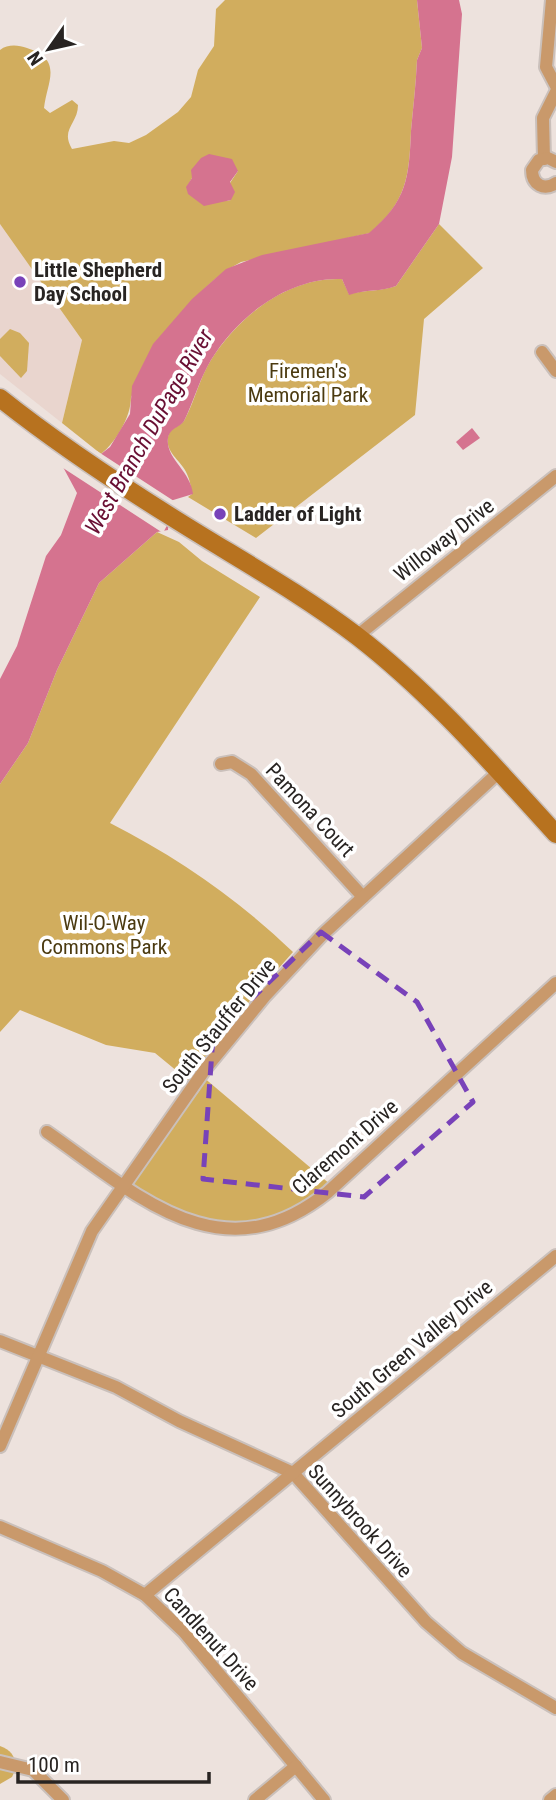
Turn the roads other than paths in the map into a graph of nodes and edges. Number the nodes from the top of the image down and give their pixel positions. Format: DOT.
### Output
graph roads {
  1 [pos="552,0"];
  2 [pos="556,86"];
  3 [pos="556,92"];
  4 [pos="550,160"];
  5 [pos="556,183"];
  6 [pos="542,352"];
  7 [pos="556,371"];
  8 [pos="0,398"];
  9 [pos="556,476"];
  10 [pos="357,636"];
  11 [pos="221,764"];
  12 [pos="499,772"];
  13 [pos="556,835"];
  14 [pos="363,897"];
  15 [pos="556,983"];
  16 [pos="47,1132"];
  17 [pos="123,1185"];
  18 [pos="556,1256"];
  19 [pos="0,1340"];
  20 [pos="38,1356"];
  21 [pos="0,1446"];
  22 [pos="293,1473"];
  23 [pos="0,1527"];
  24 [pos="145,1595"];
  25 [pos="556,1709"];
  26 [pos="0,1762"];
  27 [pos="296,1766"];
  28 [pos="556,1796"];
  29 [pos="63,1800"];
  30 [pos="255,1800"];
  31 [pos="324,1800"];
  32 [pos="551,1800"];
  1 -- 2 [label="street"];
  3 -- 4 [label="street"];
  4 -- 5 [label="street"];
  6 -- 7 [label="street"];
  8 -- 10 [label="street"];
  9 -- 10 [label="street, Willoway Drive"];
  10 -- 12 [label="street"];
  11 -- 14 [label="street, Pamona Court"];
  12 -- 13 [label="street"];
  12 -- 14 [label="street, South Stauffer Drive"];
  14 -- 17 [label="street, South Stauffer Drive"];
  15 -- 17 [label="street, Claremont Drive"];
  16 -- 17 [label="street, Claremont Drive"];
  17 -- 20 [label="street, South Stauffer Drive"];
  18 -- 22 [label="street, South Green Valley Drive"];
  19 -- 20 [label="street, Sunnybrook Drive"];
  20 -- 21 [label="street, South Stauffer Drive"];
  20 -- 22 [label="street, Sunnybrook Drive"];
  22 -- 24 [label="street, South Green Valley Drive"];
  22 -- 25 [label="street, Sunnybrook Drive"];
  23 -- 24 [label="street, Candlenut Drive"];
  24 -- 27 [label="street, Candlenut Drive"];
  26 -- 29 [label="street"];
  27 -- 30 [label="street"];
  27 -- 31 [label="street, Candlenut Drive"];
  28 -- 32 [label="street"];
}
